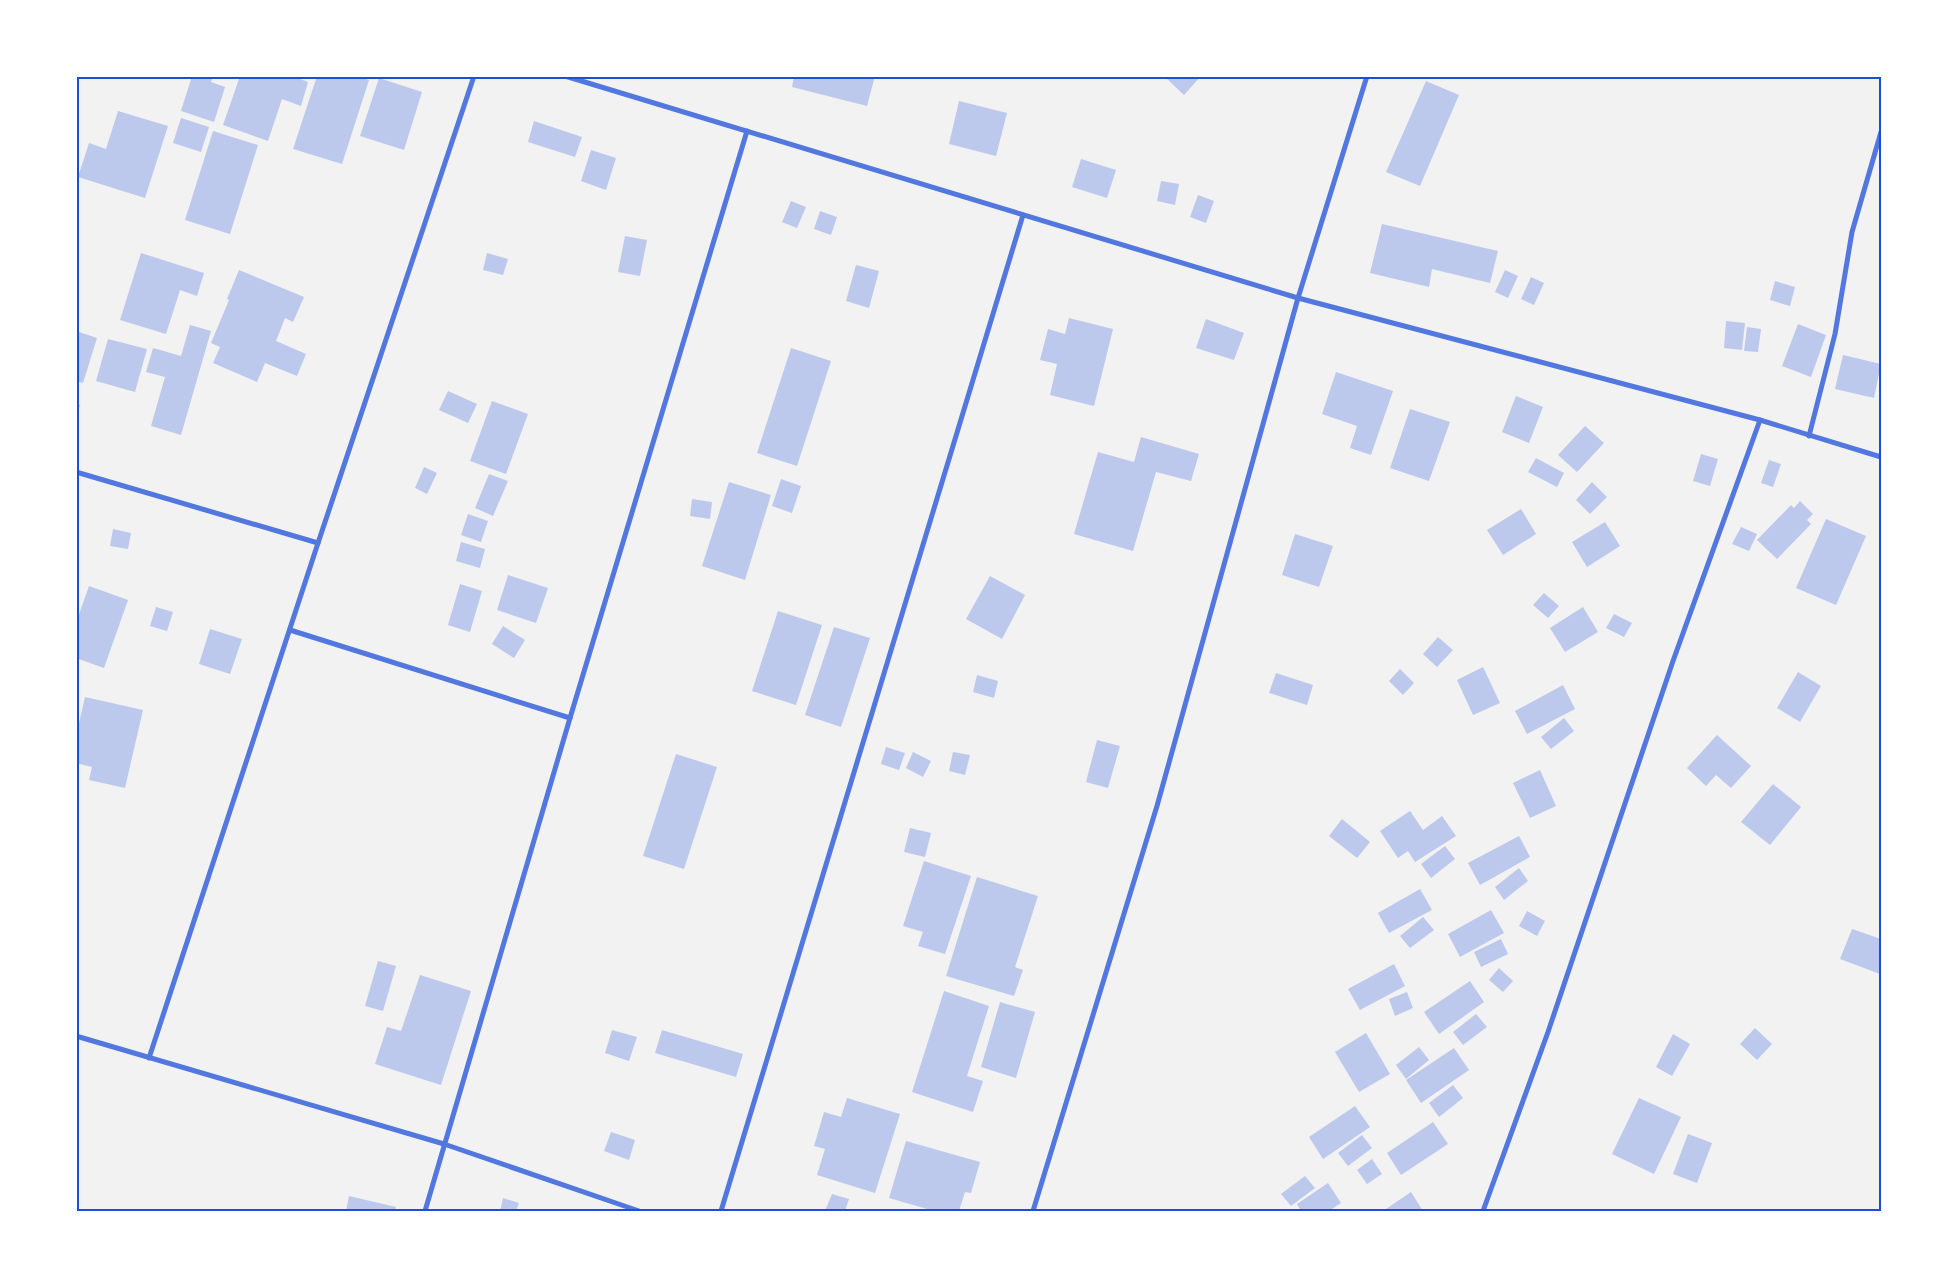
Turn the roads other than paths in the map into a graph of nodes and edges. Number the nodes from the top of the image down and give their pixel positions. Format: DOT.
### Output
graph roads {
  1 [pos="474,76"];
  2 [pos="566,76"];
  3 [pos="1367,76"];
  4 [pos="747,131"];
  5 [pos="1881,132"];
  6 [pos="1023,214"];
  7 [pos="1298,298"];
  8 [pos="1760,420"];
  9 [pos="1809,436"];
  10 [pos="1881,457"];
  11 [pos="76,472"];
  12 [pos="318,543"];
  13 [pos="290,630"];
  14 [pos="570,718"];
  15 [pos="76,1036"];
  16 [pos="149,1058"];
  17 [pos="444,1144"];
  18 [pos="425,1211"];
  19 [pos="639,1211"];
  20 [pos="722,1211"];
  21 [pos="1033,1211"];
  22 [pos="1483,1211"];
  1 -- 12 [label="street"];
  2 -- 4 [label="street"];
  3 -- 7 [label="street"];
  4 -- 6 [label="street"];
  4 -- 14 [label="street"];
  5 -- 9 [label="street"];
  6 -- 7 [label="street"];
  6 -- 20 [label="street"];
  7 -- 8 [label="street"];
  7 -- 21 [label="street"];
  8 -- 9 [label="street"];
  8 -- 22 [label="street"];
  9 -- 10 [label="street"];
  11 -- 12 [label="street"];
  12 -- 13 [label="street"];
  13 -- 14 [label="street"];
  13 -- 16 [label="street"];
  14 -- 17 [label="street"];
  15 -- 16 [label="street"];
  16 -- 17 [label="street"];
  17 -- 18 [label="street"];
  17 -- 19 [label="street"];
}
